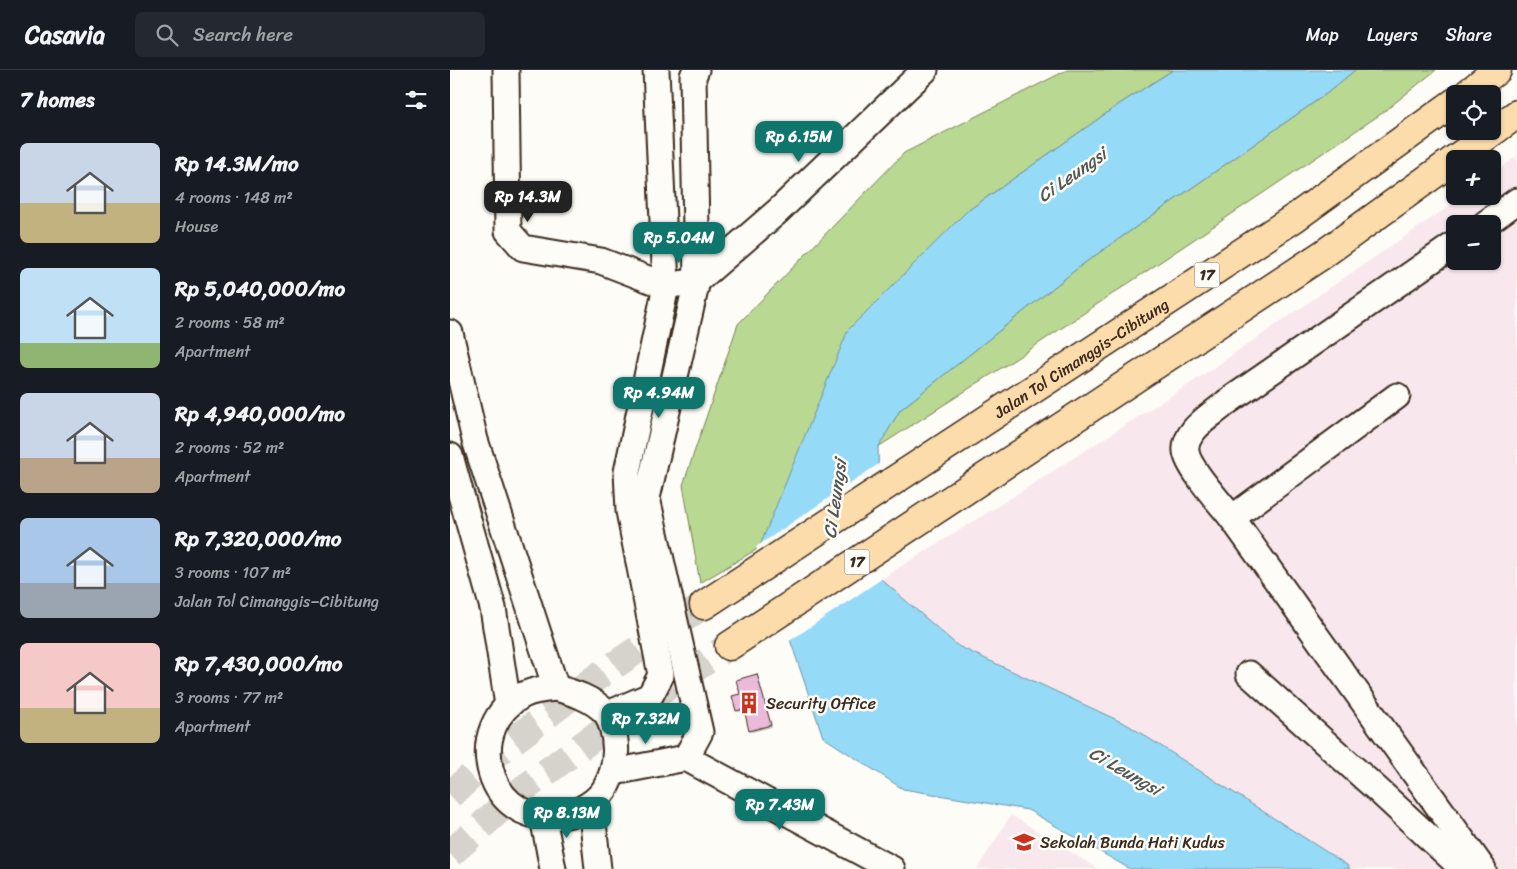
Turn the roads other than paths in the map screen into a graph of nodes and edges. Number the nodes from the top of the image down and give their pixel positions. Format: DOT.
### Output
graph roads {
  1 [pos="506,70"];
  2 [pos="656,70"];
  3 [pos="696,70"];
  4 [pos="925,70"];
  5 [pos="1497,70"];
  6 [pos="1478,85"];
  7 [pos="1446,109"];
  8 [pos="1517,114"];
  9 [pos="1467,150"];
  10 [pos="1446,165"];
  11 [pos="1517,202"];
  12 [pos="1498,215"];
  13 [pos="1446,250"];
  14 [pos="697,281"];
  15 [pos="666,286"];
  16 [pos="450,333"];
  17 [pos="1397,396"];
  18 [pos="450,456"];
  19 [pos="1232,518"];
  20 [pos="704,605"];
  21 [pos="729,646"];
  22 [pos="1249,674"];
  23 [pos="556,688"];
  24 [pos="508,705"];
  25 [pos="608,714"];
  26 [pos="686,758"];
  27 [pos="614,772"];
  28 [pos="592,804"];
  29 [pos="542,817"];
  30 [pos="553,869"];
  31 [pos="598,869"];
  32 [pos="892,869"];
  33 [pos="1462,869"];
  34 [pos="1483,869"];
  1 -- 15 [label="street"];
  2 -- 15 [label="street"];
  3 -- 14 [label="street"];
  4 -- 14 [label="street"];
  5 -- 6 [label="highway"];
  7 -- 20 [label="highway, Jalan Tol Cimanggis–Cibitung / 17"];
  8 -- 9 [label="highway, 17"];
  10 -- 21 [label="highway, 17"];
  11 -- 12 [label="street"];
  13 -- 19 [label="street"];
  14 -- 15 [label="street"];
  14 -- 26 [label="street"];
  15 -- 25 [label="street"];
  16 -- 23 [label="street"];
  17 -- 19 [label="street"];
  18 -- 24 [label="street"];
  19 -- 34 [label="street"];
  22 -- 33 [label="street"];
  23 -- 24 [label="street"];
  23 -- 25 [label="street"];
  24 -- 29 [label="street"];
  25 -- 27 [label="street"];
  26 -- 27 [label="street"];
  26 -- 32 [label="street"];
  27 -- 28 [label="street"];
  28 -- 29 [label="street"];
  28 -- 31 [label="street"];
  29 -- 30 [label="street"];
}
